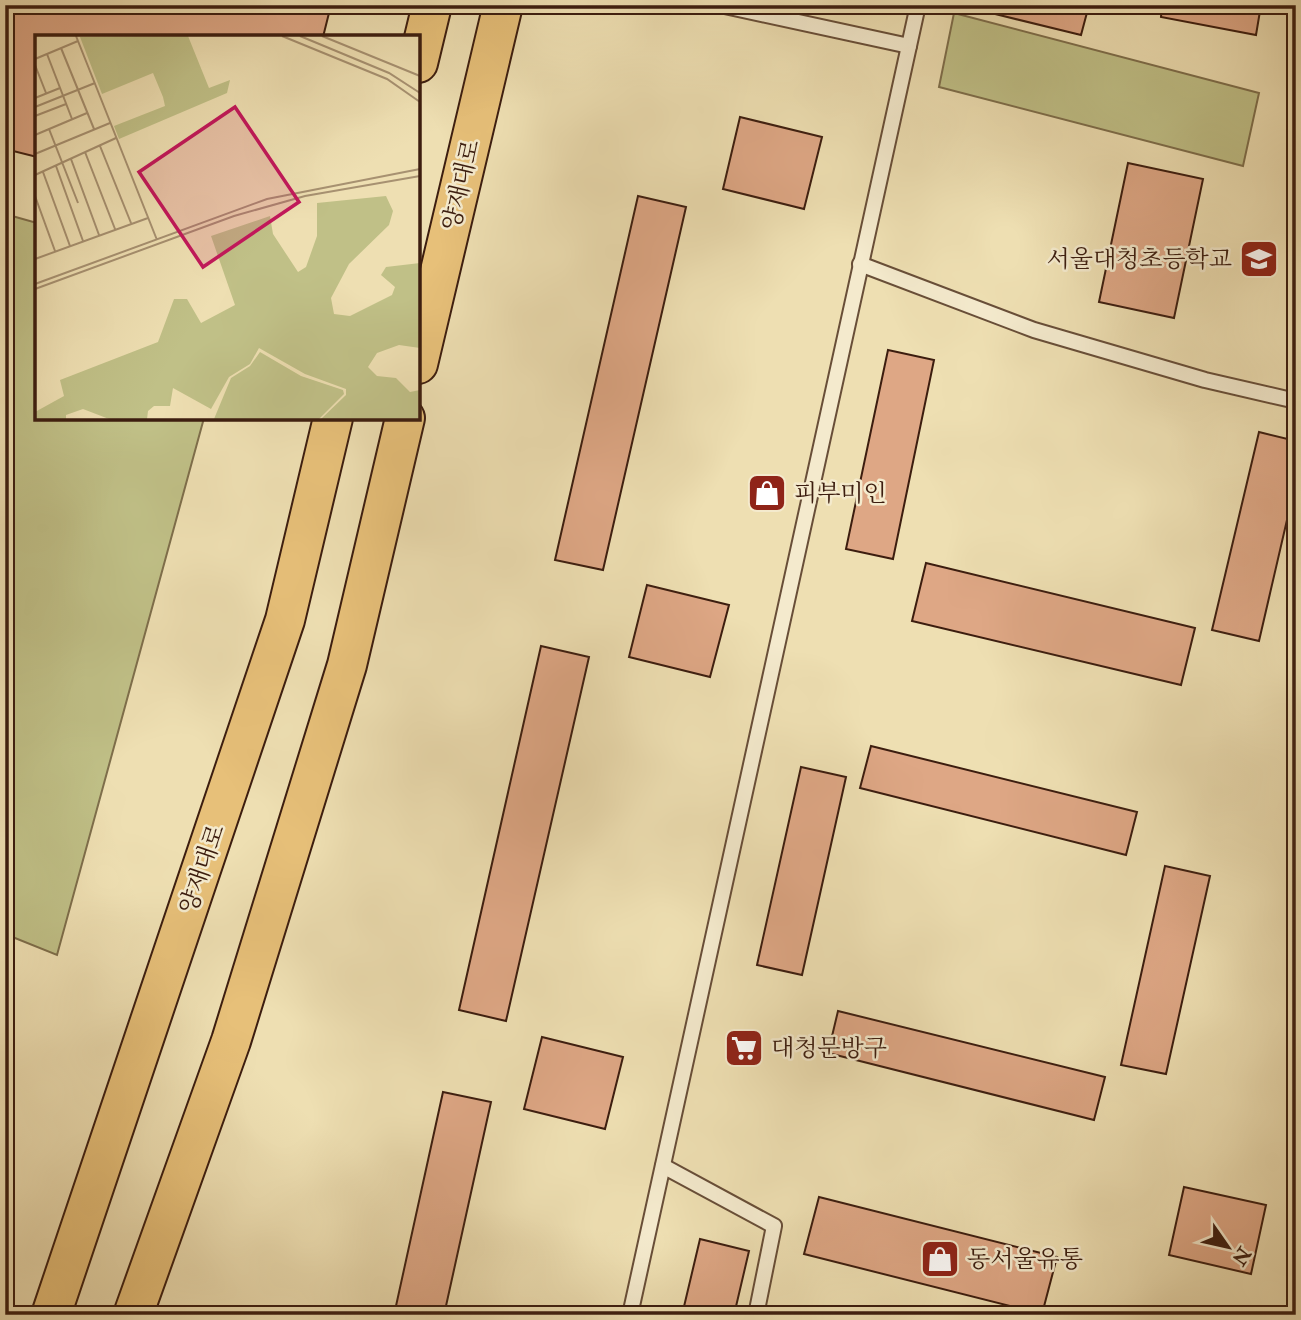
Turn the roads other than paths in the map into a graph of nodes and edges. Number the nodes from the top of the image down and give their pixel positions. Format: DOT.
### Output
graph roads {
  1 [pos="432,5"];
  2 [pos="503,5"];
  3 [pos="720,5"];
  4 [pos="918,5"];
  5 [pos="909,46"];
  6 [pos="420,56"];
  7 [pos="860,264"];
  8 [pos="420,356"];
  9 [pos="1296,401"];
  10 [pos="333,420"];
  11 [pos="405,420"];
  12 [pos="663,1166"];
  13 [pos="51,1315"];
  14 [pos="133,1315"];
  15 [pos="630,1315"];
  16 [pos="756,1315"];
  1 -- 6 [label="main road"];
  2 -- 8 [label="main road, 양재대로"];
  3 -- 5 [label="lane"];
  4 -- 5 [label="lane"];
  5 -- 7 [label="lane"];
  7 -- 9 [label="lane"];
  7 -- 12 [label="lane"];
  10 -- 13 [label="main road, 양재대로"];
  11 -- 14 [label="main road"];
  12 -- 15 [label="lane"];
  12 -- 16 [label="lane"];
}
